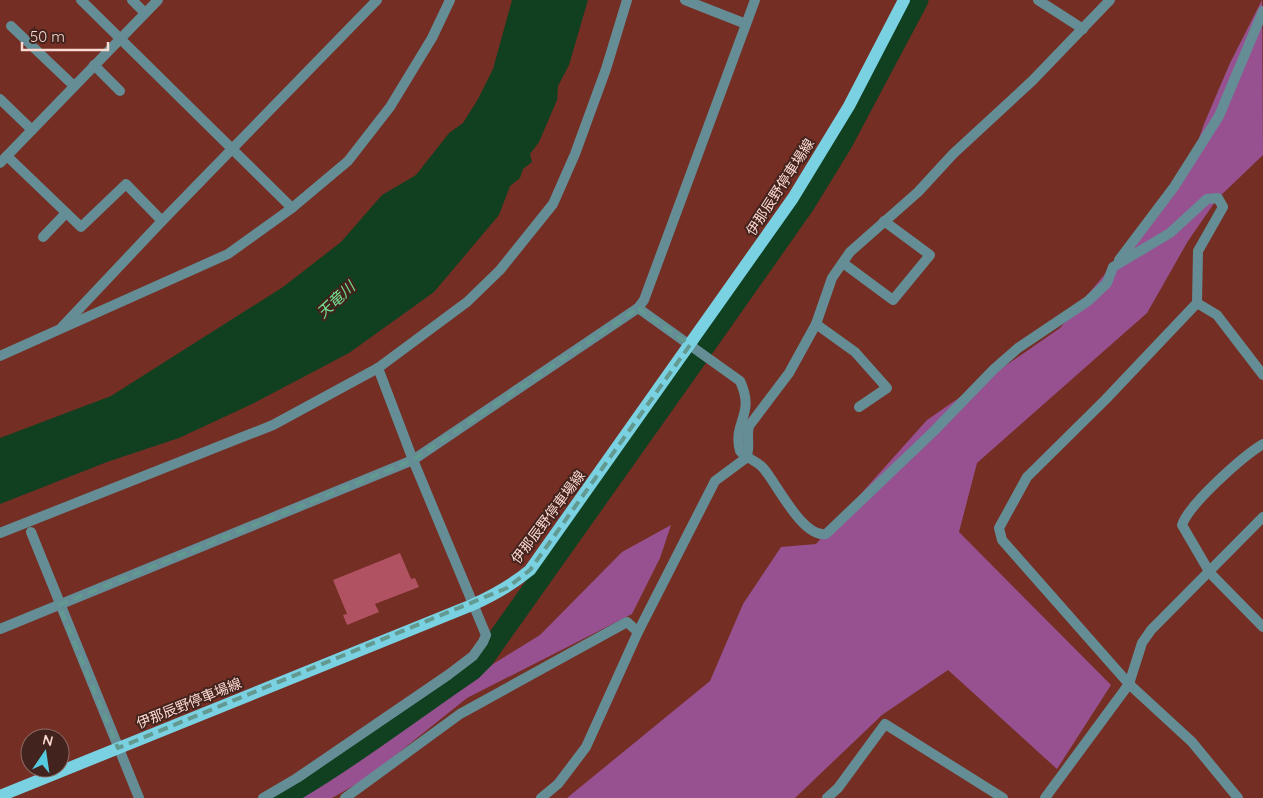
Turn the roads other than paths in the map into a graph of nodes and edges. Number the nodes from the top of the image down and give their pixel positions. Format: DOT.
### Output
graph roads {
  1 [pos="81,0"];
  2 [pos="132,0"];
  3 [pos="158,0"];
  4 [pos="377,0"];
  5 [pos="450,0"];
  6 [pos="626,0"];
  7 [pos="685,0"];
  8 [pos="755,0"];
  9 [pos="904,0"];
  10 [pos="1038,0"];
  11 [pos="1110,0"];
  12 [pos="1263,11"];
  13 [pos="145,13"];
  14 [pos="746,24"];
  15 [pos="11,26"];
  16 [pos="1082,29"];
  17 [pos="120,39"];
  18 [pos="94,65"];
  19 [pos="74,86"];
  20 [pos="120,91"];
  21 [pos="0,99"];
  22 [pos="32,130"];
  23 [pos="232,150"];
  24 [pos="4,160"];
  25 [pos="292,208"];
  26 [pos="66,213"];
  27 [pos="162,220"];
  28 [pos="884,221"];
  29 [pos="43,237"];
  30 [pos="843,262"];
  31 [pos="1114,267"];
  32 [pos="1197,302"];
  33 [pos="638,308"];
  34 [pos="816,324"];
  35 [pos="61,328"];
  36 [pos="690,345"];
  37 [pos="0,356"];
  38 [pos="378,368"];
  39 [pos="1263,375"];
  40 [pos="859,408"];
  41 [pos="1263,444"];
  42 [pos="746,458"];
  43 [pos="413,460"];
  44 [pos="1263,517"];
  45 [pos="30,532"];
  46 [pos="0,533"];
  47 [pos="1210,573"];
  48 [pos="472,604"];
  49 [pos="59,605"];
  50 [pos="1263,627"];
  51 [pos="0,629"];
  52 [pos="638,632"];
  53 [pos="1129,684"];
  54 [pos="118,748"];
  55 [pos="0,796"];
  56 [pos="138,798"];
  57 [pos="263,798"];
  58 [pos="345,798"];
  59 [pos="541,798"];
  60 [pos="827,798"];
  61 [pos="1003,798"];
  62 [pos="1046,798"];
  63 [pos="1238,798"];
  1 -- 17 [label="street"];
  2 -- 13 [label="street"];
  3 -- 13 [label="street"];
  4 -- 23 [label="street"];
  5 -- 25 [label="street"];
  6 -- 38 [label="street"];
  7 -- 14 [label="street"];
  8 -- 14 [label="street"];
  9 -- 36 [label="main road, 伊那辰野停車場線"];
  10 -- 16 [label="street"];
  11 -- 16 [label="street"];
  12 -- 31 [label="street"];
  13 -- 17 [label="street"];
  14 -- 33 [label="street"];
  15 -- 19 [label="street"];
  16 -- 28 [label="street"];
  17 -- 18 [label="street"];
  17 -- 23 [label="street"];
  18 -- 19 [label="street"];
  18 -- 20 [label="street"];
  19 -- 22 [label="street"];
  21 -- 22 [label="street"];
  22 -- 24 [label="street"];
  23 -- 25 [label="street"];
  23 -- 27 [label="street"];
  24 -- 26 [label="street"];
  25 -- 35 [label="street"];
  26 -- 27 [label="street"];
  26 -- 29 [label="street"];
  27 -- 35 [label="street"];
  28 -- 30 [label="street"];
  28 -- 30 [label="street"];
  30 -- 34 [label="street"];
  31 -- 32 [label="street"];
  31 -- 42 [label="street"];
  32 -- 39 [label="street"];
  32 -- 53 [label="street"];
  33 -- 36 [label="street"];
  33 -- 43 [label="street"];
  34 -- 40 [label="street"];
  34 -- 42 [label="street"];
  35 -- 37 [label="street"];
  36 -- 42 [label="street"];
  36 -- 48 [label="main road, 伊那辰野停車場線"];
  38 -- 43 [label="street"];
  38 -- 46 [label="street"];
  41 -- 47 [label="street"];
  42 -- 52 [label="street"];
  43 -- 48 [label="street"];
  43 -- 49 [label="street"];
  44 -- 47 [label="street"];
  45 -- 49 [label="street"];
  47 -- 50 [label="street"];
  47 -- 53 [label="street"];
  48 -- 54 [label="main road, 伊那辰野停車場線"];
  48 -- 57 [label="street"];
  49 -- 51 [label="street"];
  49 -- 54 [label="street"];
  52 -- 58 [label="street"];
  52 -- 59 [label="street"];
  53 -- 62 [label="street"];
  53 -- 63 [label="street"];
  54 -- 55 [label="main road, 伊那辰野停車場線"];
  54 -- 56 [label="street"];
  60 -- 61 [label="street"];
}
